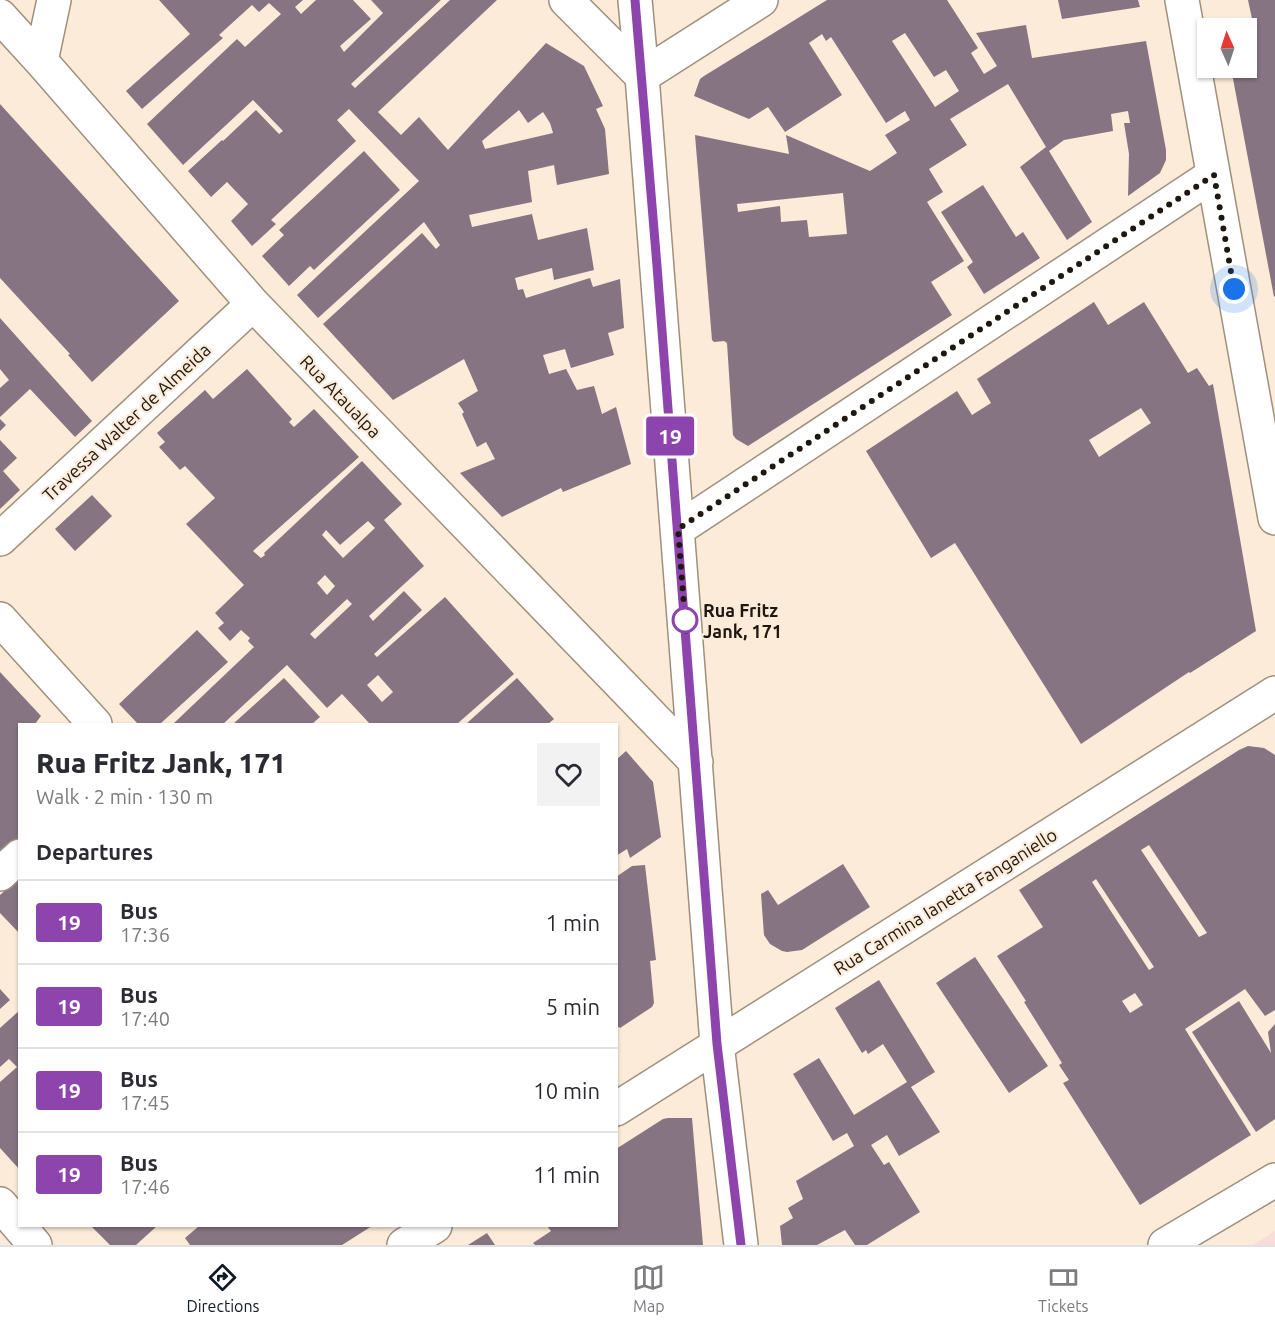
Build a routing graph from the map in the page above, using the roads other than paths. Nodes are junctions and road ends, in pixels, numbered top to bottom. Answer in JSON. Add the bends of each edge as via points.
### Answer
{"nodes":[{"id":1,"x":54,"y":0,"type":"edge"},
{"id":2,"x":566,"y":0,"type":"edge"},
{"id":3,"x":635,"y":0,"type":"edge"},
{"id":4,"x":761,"y":0,"type":"edge"},
{"id":5,"x":1182,"y":0,"type":"edge"},
{"id":6,"x":0,"y":16,"type":"edge"},
{"id":7,"x":41,"y":61,"type":"junction"},
{"id":8,"x":642,"y":76,"type":"junction"},
{"id":9,"x":1214,"y":175,"type":"junction"},
{"id":10,"x":253,"y":304,"type":"junction"},
{"id":11,"x":1275,"y":518,"type":"edge"},
{"id":12,"x":678,"y":529,"type":"junction"},
{"id":13,"x":0,"y":539,"type":"edge"},
{"id":14,"x":0,"y":619,"type":"edge"},
{"id":15,"x":1275,"y":693,"type":"edge"},
{"id":16,"x":94,"y":723,"type":"edge"},
{"id":17,"x":696,"y":762,"type":"junction"},
{"id":18,"x":18,"y":858,"type":"edge"},
{"id":19,"x":0,"y":874,"type":"edge"},
{"id":20,"x":717,"y":1044,"type":"junction"},
{"id":21,"x":618,"y":1108,"type":"edge"},
{"id":22,"x":1275,"y":1180,"type":"edge"},
{"id":23,"x":0,"y":1204,"type":"edge"},
{"id":24,"x":18,"y":1226,"type":"edge"},
{"id":25,"x":19,"y":1227,"type":"edge"},
{"id":26,"x":433,"y":1227,"type":"edge"},
{"id":27,"x":34,"y":1245,"type":"edge"},
{"id":28,"x":404,"y":1245,"type":"edge"},
{"id":29,"x":741,"y":1245,"type":"edge"},
{"id":30,"x":1165,"y":1245,"type":"edge"}],
"edges":[{"from":1,"to":7,"type":"street"},
{"from":2,"to":8,"type":"street"},
{"from":3,"to":8,"type":"street"},
{"from":4,"to":8,"type":"street"},
{"from":5,"to":9,"type":"street"},
{"from":6,"to":7,"type":"street","name":"Rua Ataualpa"},
{"from":7,"to":10,"type":"street","name":"Rua Ataualpa"},
{"from":8,"to":12,"type":"street"},
{"from":9,"to":11,"type":"street"},
{"from":9,"to":12,"type":"street"},
{"from":10,"to":13,"type":"street","name":"Travessa Walter de Almeida"},
{"from":10,"to":17,"type":"street","name":"Rua Ataualpa"},
{"from":12,"to":17,"type":"street"},
{"from":14,"to":16,"type":"street"},
{"from":15,"to":20,"type":"street","name":"Rua Carmina Ianetta Fanganiello"},
{"from":17,"to":20,"type":"street"},
{"from":18,"to":19,"type":"street"},
{"from":20,"to":21,"type":"street","name":"Rua Carmina Ianetta Fanganiello"},
{"from":20,"to":29,"type":"street"},
{"from":22,"to":30,"type":"street"},
{"from":23,"to":24,"type":"street"},
{"from":25,"to":27,"type":"street"},
{"from":26,"to":28,"type":"street"}]}
